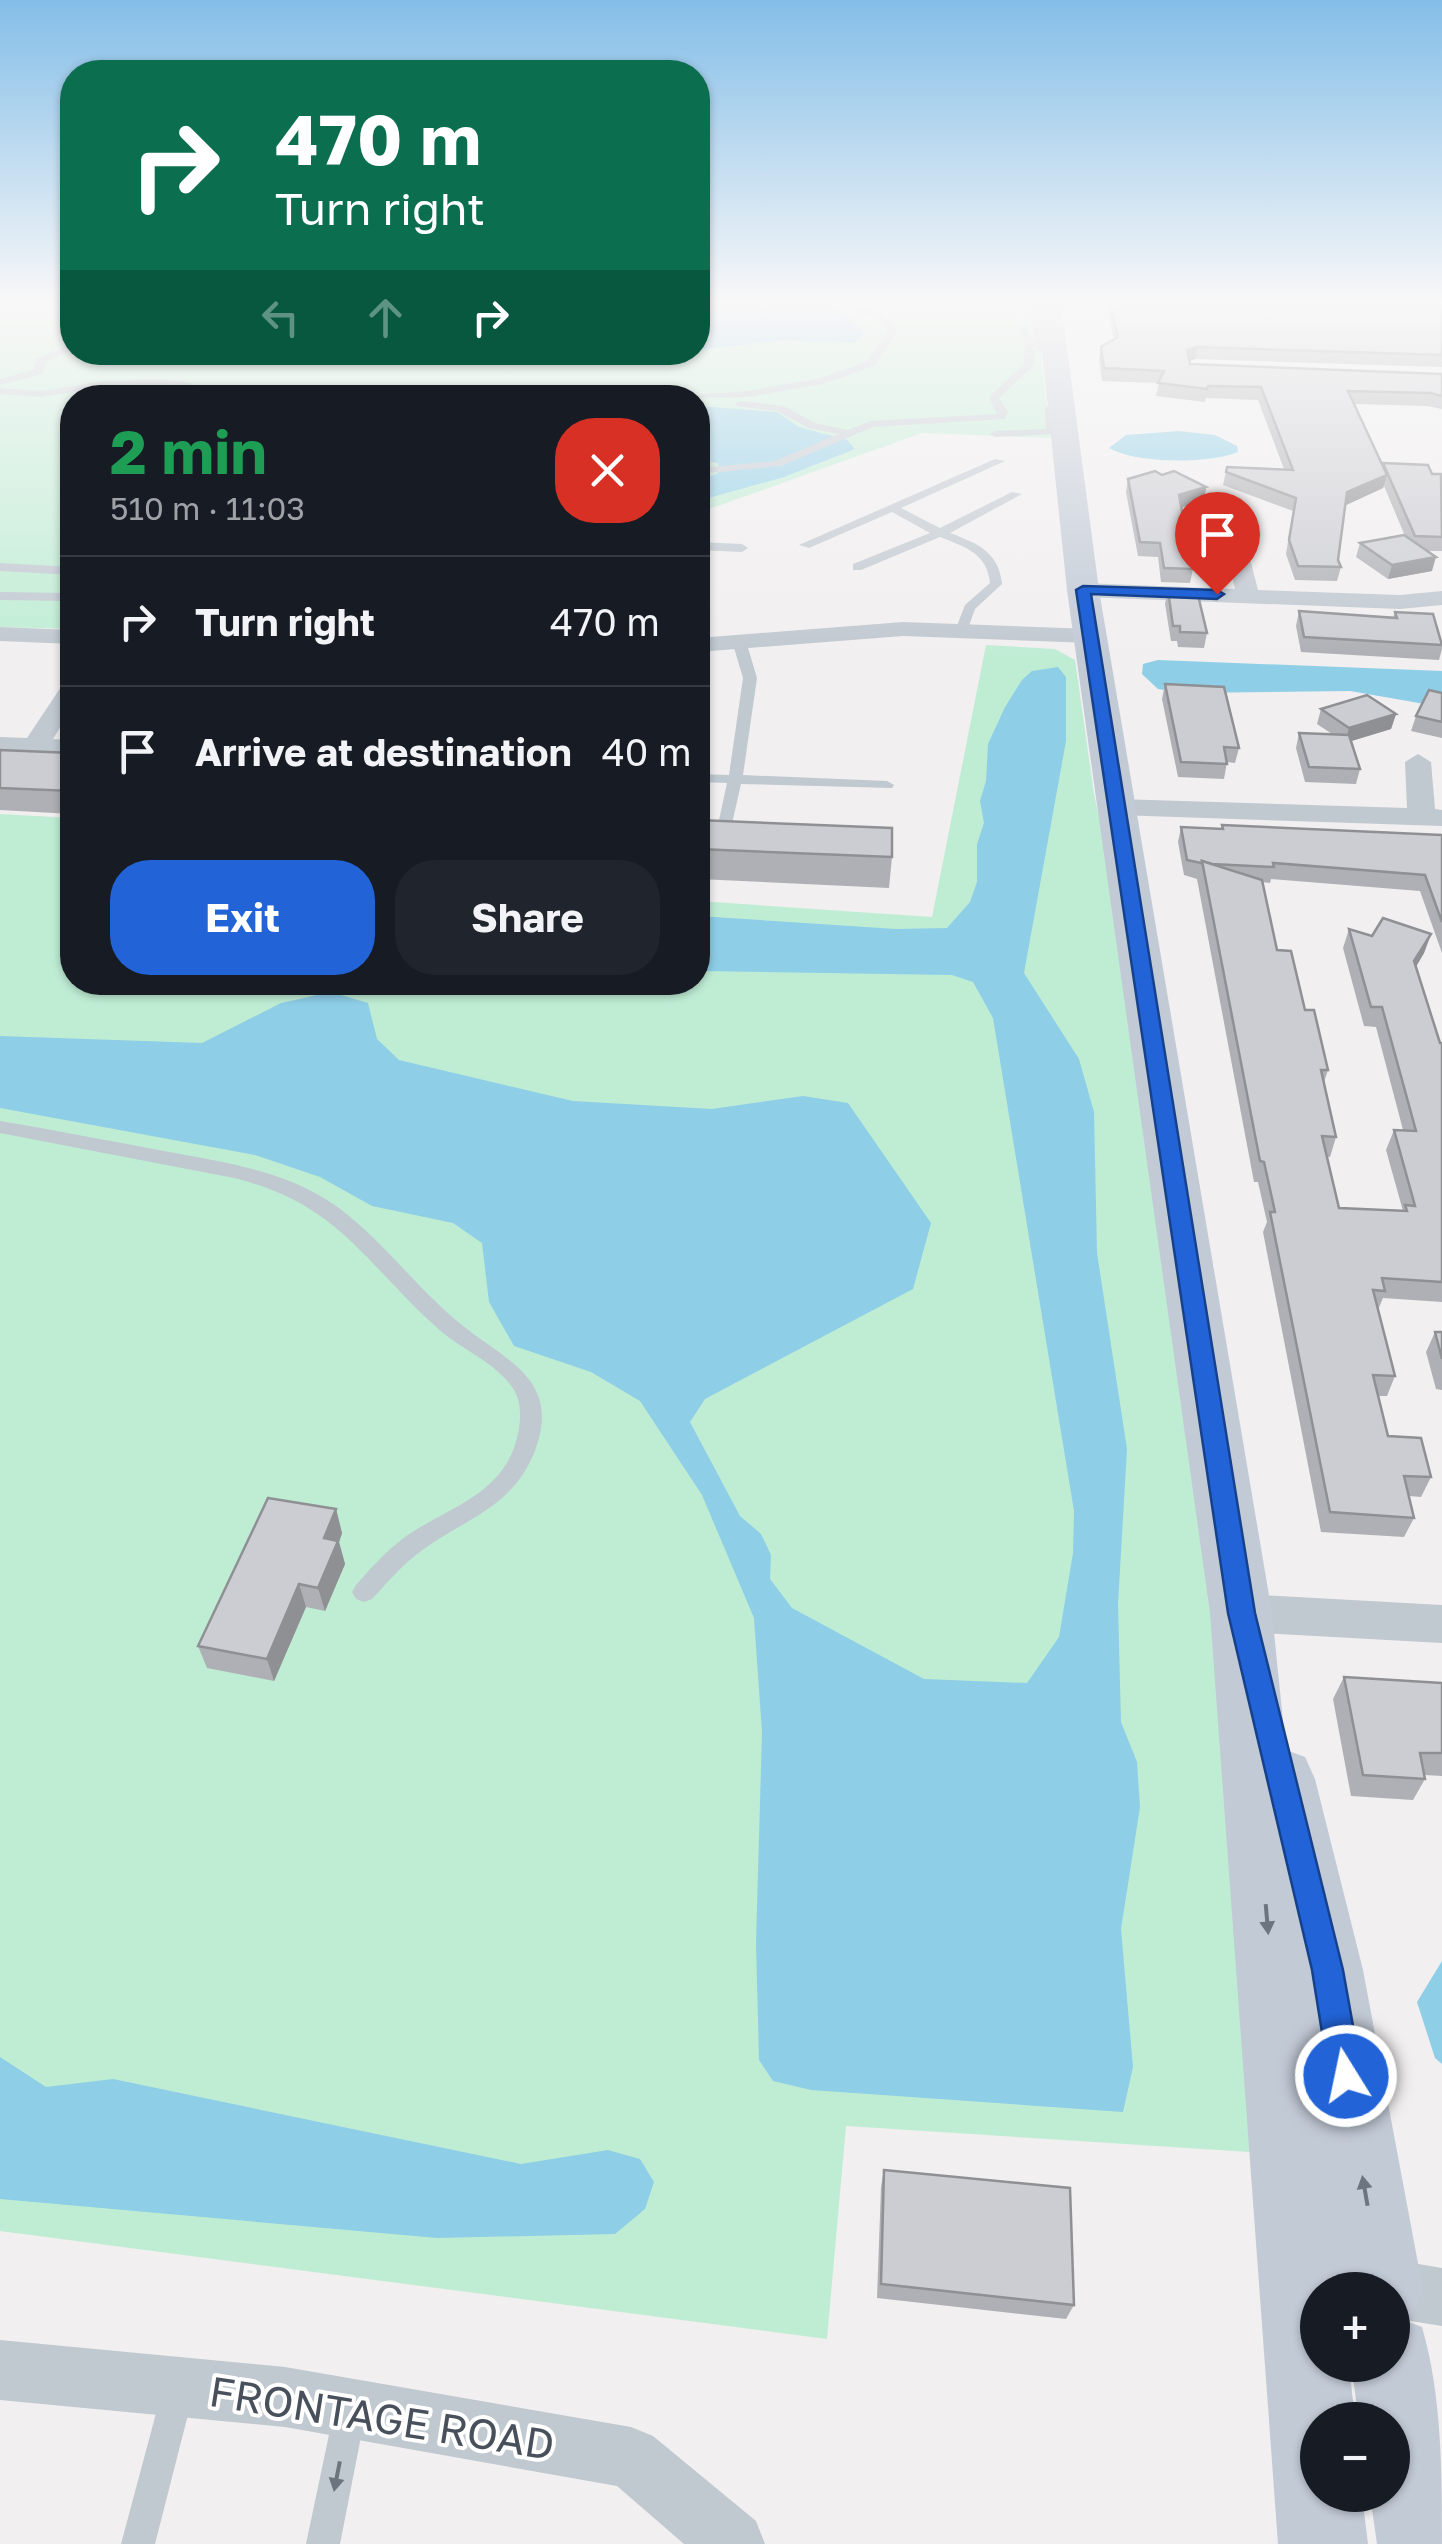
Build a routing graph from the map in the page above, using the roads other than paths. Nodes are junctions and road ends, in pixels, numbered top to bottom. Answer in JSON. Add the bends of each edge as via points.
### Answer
{"nodes":[{"id":1,"x":803,"y":422,"type":"edge"},
{"id":2,"x":913,"y":422,"type":"edge"},
{"id":3,"x":1051,"y":422,"type":"edge"},
{"id":4,"x":1064,"y":422,"type":"edge"},
{"id":5,"x":845,"y":434,"type":"junction"},
{"id":6,"x":995,"y":434,"type":"dead end"},
{"id":7,"x":999,"y":461,"type":"dead end"},
{"id":8,"x":710,"y":470,"type":"edge"},
{"id":9,"x":1016,"y":494,"type":"dead end"},
{"id":10,"x":892,"y":508,"type":"junction"},
{"id":11,"x":1229,"y":520,"type":"dead end"},
{"id":12,"x":940,"y":532,"type":"junction"},
{"id":13,"x":805,"y":544,"type":"dead end"},
{"id":14,"x":710,"y":547,"type":"edge"},
{"id":15,"x":742,"y":548,"type":"dead end"},
{"id":16,"x":0,"y":566,"type":"edge"},
{"id":17,"x":856,"y":568,"type":"dead end"},
{"id":18,"x":60,"y":570,"type":"edge"},
{"id":19,"x":1248,"y":595,"type":"junction"},
{"id":20,"x":0,"y":596,"type":"edge"},
{"id":21,"x":60,"y":597,"type":"edge"},
{"id":22,"x":1442,"y":598,"type":"edge"},
{"id":23,"x":1087,"y":613,"type":"junction"},
{"id":24,"x":961,"y":631,"type":"junction"},
{"id":25,"x":0,"y":634,"type":"edge"},
{"id":26,"x":60,"y":636,"type":"edge"},
{"id":27,"x":740,"y":641,"type":"junction"},
{"id":28,"x":710,"y":643,"type":"edge"},
{"id":29,"x":60,"y":708,"type":"edge"},
{"id":30,"x":0,"y":746,"type":"edge"},
{"id":31,"x":35,"y":747,"type":"junction"},
{"id":32,"x":60,"y":748,"type":"edge"},
{"id":33,"x":1418,"y":762,"type":"dead end"},
{"id":34,"x":710,"y":779,"type":"edge"},
{"id":35,"x":733,"y":780,"type":"junction"},
{"id":36,"x":887,"y":785,"type":"dead end"},
{"id":37,"x":1117,"y":807,"type":"junction"},
{"id":38,"x":1432,"y":818,"type":"edge"},
{"id":39,"x":710,"y":824,"type":"edge"},
{"id":40,"x":726,"y":825,"type":"junction"},
{"id":41,"x":745,"y":826,"type":"edge"},
{"id":42,"x":0,"y":1126,"type":"edge"},
{"id":43,"x":364,"y":1592,"type":"dead end"},
{"id":44,"x":1241,"y":1613,"type":"junction"},
{"id":45,"x":1442,"y":1624,"type":"edge"},
{"id":46,"x":1296,"y":2271,"type":"junction"},
{"id":47,"x":1300,"y":2272,"type":"edge"},
{"id":48,"x":1392,"y":2272,"type":"edge"},
{"id":49,"x":0,"y":2370,"type":"edge"},
{"id":50,"x":1407,"y":2382,"type":"edge"},
{"id":51,"x":179,"y":2387,"type":"junction"},
{"id":52,"x":1309,"y":2402,"type":"edge"},
{"id":53,"x":351,"y":2409,"type":"junction"},
{"id":54,"x":1320,"y":2512,"type":"edge"},
{"id":55,"x":138,"y":2544,"type":"edge"},
{"id":56,"x":323,"y":2544,"type":"edge"},
{"id":57,"x":733,"y":2544,"type":"edge"},
{"id":58,"x":1323,"y":2544,"type":"edge"},
{"id":59,"x":1422,"y":2544,"type":"edge"}],
"edges":[{"from":1,"to":5,"type":"lane"},
{"from":2,"to":5,"type":"lane","via":[[871,424]]},
{"from":3,"to":6,"type":"lane","via":[[1051,432]]},
{"from":4,"to":23,"type":"street"},
{"from":5,"to":8,"type":"lane","via":[[777,464]]},
{"from":7,"to":10,"type":"lane"},
{"from":9,"to":12,"type":"lane"},
{"from":10,"to":12,"type":"lane"},
{"from":10,"to":13,"type":"lane"},
{"from":11,"to":19,"type":"street"},
{"from":12,"to":17,"type":"lane"},
{"from":12,"to":24,"type":"lane","via":[[982,550],[996,568],[996,584],[969,608]]},
{"from":14,"to":15,"type":"lane"},
{"from":16,"to":18,"type":"lane"},
{"from":19,"to":22,"type":"street"},
{"from":19,"to":23,"type":"street"},
{"from":20,"to":21,"type":"lane"},
{"from":23,"to":24,"type":"street"},
{"from":23,"to":37,"type":"street"},
{"from":24,"to":27,"type":"street"},
{"from":25,"to":26,"type":"street"},
{"from":27,"to":28,"type":"street"},
{"from":27,"to":35,"type":"lane","via":[[750,678]]},
{"from":29,"to":31,"type":"street"},
{"from":30,"to":31,"type":"street"},
{"from":31,"to":32,"type":"street"},
{"from":33,"to":38,"type":"street"},
{"from":34,"to":35,"type":"lane"},
{"from":35,"to":36,"type":"lane"},
{"from":35,"to":40,"type":"lane"},
{"from":37,"to":38,"type":"street"},
{"from":37,"to":44,"type":"street"},
{"from":39,"to":40,"type":"lane"},
{"from":40,"to":41,"type":"lane"},
{"from":42,"to":43,"type":"lane","via":[[290,1187],[328,1209],[458,1334],[526,1385],[533,1414],[524,1450],[500,1489],[413,1544]]},
{"from":44,"to":45,"type":"street"},
{"from":44,"to":46,"type":"street","one_way":true},
{"from":48,"to":44,"type":"street","one_way":true},
{"from":46,"to":47,"type":"street"},
{"from":46,"to":52,"type":"street"},
{"from":49,"to":51,"type":"street","name":"FRONTAGE ROAD"},
{"from":50,"to":59,"type":"street"},
{"from":51,"to":53,"type":"street","name":"FRONTAGE ROAD"},
{"from":51,"to":55,"type":"lane"},
{"from":53,"to":56,"type":"lane","one_way":true},
{"from":53,"to":57,"type":"street","name":"FRONTAGE ROAD","via":[[631,2458]]},
{"from":54,"to":58,"type":"street"}]}
